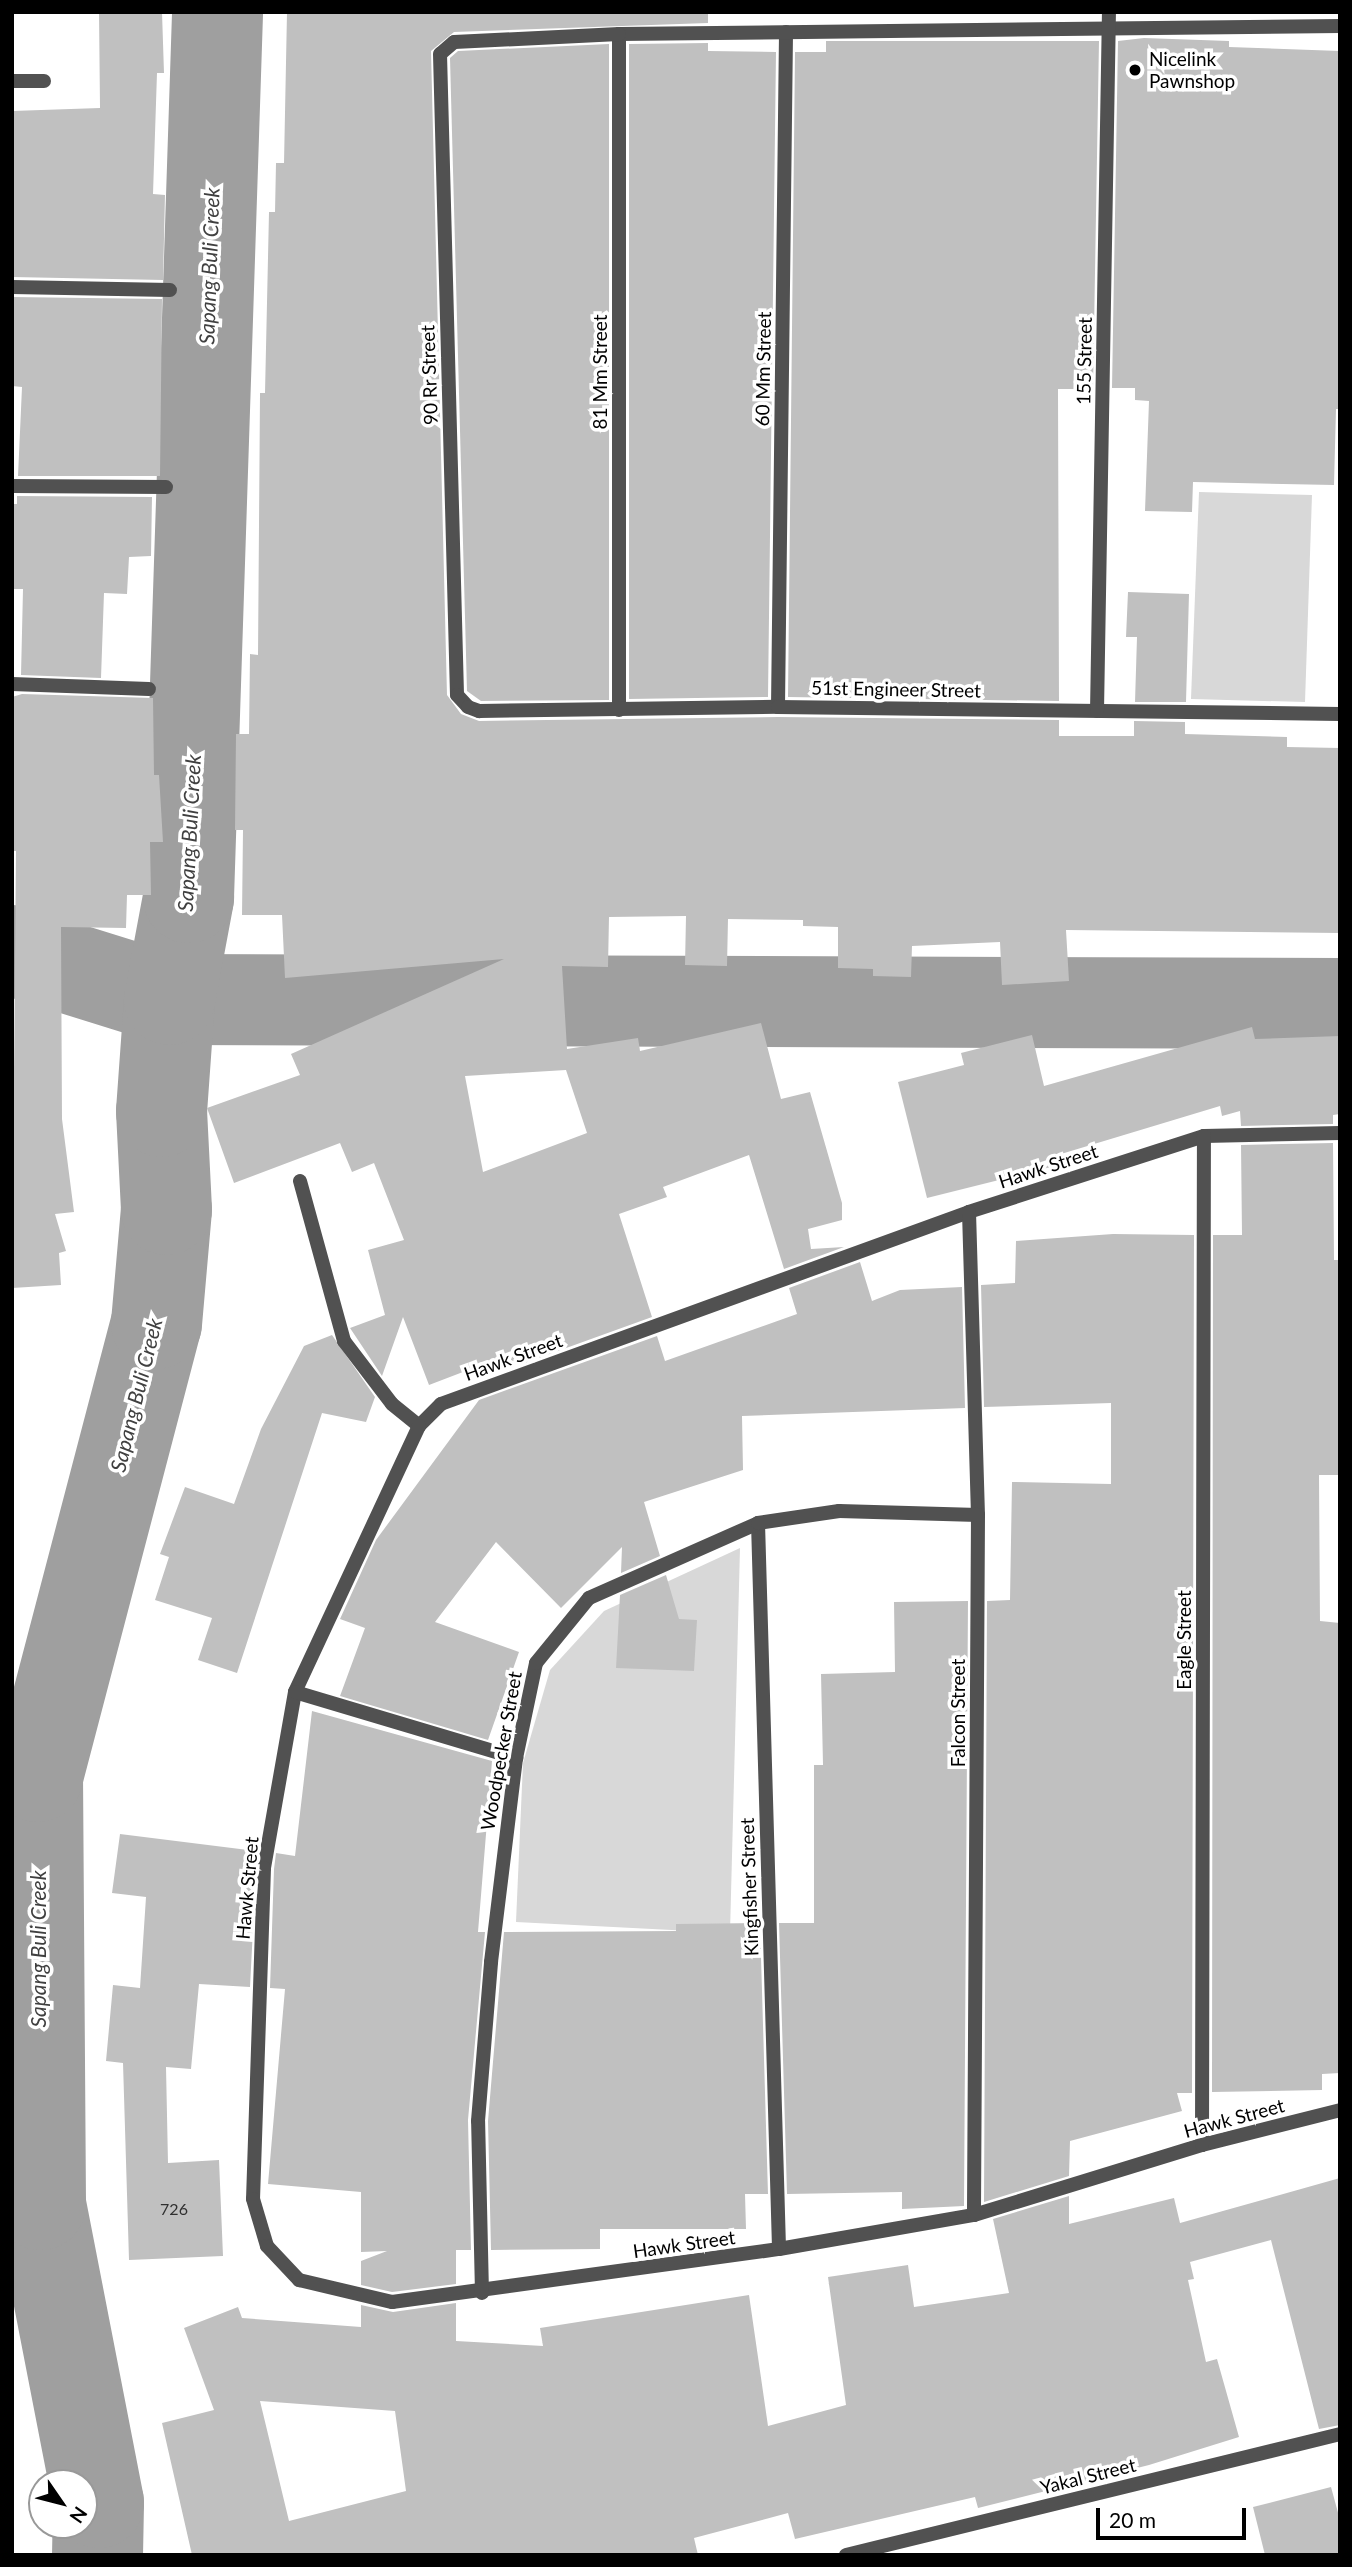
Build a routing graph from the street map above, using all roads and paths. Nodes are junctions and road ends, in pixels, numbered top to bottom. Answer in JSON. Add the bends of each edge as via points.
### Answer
{"nodes":[{"id":1,"x":1109,"y":12,"type":"edge"},
{"id":2,"x":1340,"y":26,"type":"edge"},
{"id":3,"x":1109,"y":28,"type":"junction"},
{"id":4,"x":786,"y":32,"type":"junction"},
{"id":5,"x":620,"y":34,"type":"junction"},
{"id":6,"x":12,"y":80,"type":"edge"},
{"id":7,"x":44,"y":81,"type":"dead end"},
{"id":8,"x":12,"y":288,"type":"edge"},
{"id":9,"x":170,"y":290,"type":"dead end"},
{"id":10,"x":12,"y":486,"type":"edge"},
{"id":11,"x":166,"y":487,"type":"dead end"},
{"id":12,"x":12,"y":684,"type":"edge"},
{"id":13,"x":149,"y":688,"type":"dead end"},
{"id":14,"x":457,"y":695,"type":"joint"},
{"id":15,"x":778,"y":707,"type":"junction"},
{"id":16,"x":619,"y":710,"type":"junction"},
{"id":17,"x":1097,"y":711,"type":"junction"},
{"id":18,"x":1340,"y":714,"type":"edge"},
{"id":19,"x":1340,"y":1133,"type":"edge"},
{"id":20,"x":1204,"y":1136,"type":"junction"},
{"id":21,"x":300,"y":1181,"type":"dead end"},
{"id":22,"x":969,"y":1212,"type":"junction"},
{"id":23,"x":419,"y":1426,"type":"junction"},
{"id":24,"x":978,"y":1515,"type":"junction"},
{"id":25,"x":758,"y":1523,"type":"junction"},
{"id":26,"x":295,"y":1692,"type":"junction"},
{"id":27,"x":516,"y":1758,"type":"junction"},
{"id":28,"x":1340,"y":2110,"type":"edge"},
{"id":29,"x":1202,"y":2145,"type":"junction"},
{"id":30,"x":974,"y":2215,"type":"junction"},
{"id":31,"x":779,"y":2249,"type":"junction"},
{"id":32,"x":482,"y":2293,"type":"junction"},
{"id":33,"x":1340,"y":2434,"type":"edge"},
{"id":34,"x":846,"y":2555,"type":"edge"}],
"edges":[{"from":1,"to":3,"type":"street","name":"155 Street"},
{"from":2,"to":3,"type":"street"},
{"from":3,"to":4,"type":"street"},
{"from":3,"to":17,"type":"street","name":"155 Street"},
{"from":4,"to":5,"type":"street"},
{"from":4,"to":15,"type":"street","name":"60 Mm Street"},
{"from":5,"to":14,"type":"street","name":"90 Rr Street","via":[[454,43],[440,54]]},
{"from":5,"to":16,"type":"street","name":"81 Mm Street"},
{"from":6,"to":7,"type":"street"},
{"from":8,"to":9,"type":"street"},
{"from":10,"to":11,"type":"street"},
{"from":12,"to":13,"type":"street"},
{"from":14,"to":16,"type":"street","name":"51st Engineer Street","via":[[479,711]]},
{"from":15,"to":16,"type":"street","name":"51st Engineer Street"},
{"from":15,"to":17,"type":"street","name":"51st Engineer Street"},
{"from":17,"to":18,"type":"street","name":"51st Engineer Street"},
{"from":19,"to":20,"type":"street","name":"Hawk Street"},
{"from":20,"to":22,"type":"street","name":"Hawk Street"},
{"from":20,"to":29,"type":"street","name":"Eagle Street"},
{"from":21,"to":23,"type":"street","via":[[344,1341],[392,1404]]},
{"from":22,"to":23,"type":"street","name":"Hawk Street","via":[[441,1404]]},
{"from":22,"to":24,"type":"street","name":"Falcon Street"},
{"from":23,"to":26,"type":"street","name":"Hawk Street"},
{"from":24,"to":25,"type":"street","name":"Woodpecker Street","via":[[839,1511]]},
{"from":24,"to":30,"type":"street","name":"Falcon Street"},
{"from":25,"to":27,"type":"street","name":"Woodpecker Street","via":[[589,1598],[536,1663]]},
{"from":25,"to":31,"type":"street","name":"Kingfisher Street"},
{"from":26,"to":27,"type":"street"},
{"from":26,"to":32,"type":"street","name":"Hawk Street","via":[[264,1868],[253,2199],[267,2246],[299,2280],[392,2302]]},
{"from":27,"to":32,"type":"street","name":"Woodpecker Street","via":[[491,1962],[478,2121]]},
{"from":28,"to":29,"type":"street","name":"Hawk Street"},
{"from":29,"to":30,"type":"street","name":"Hawk Street"},
{"from":30,"to":31,"type":"street","name":"Hawk Street"},
{"from":31,"to":32,"type":"street","name":"Hawk Street"},
{"from":33,"to":34,"type":"street","name":"Yakal Street"}]}
